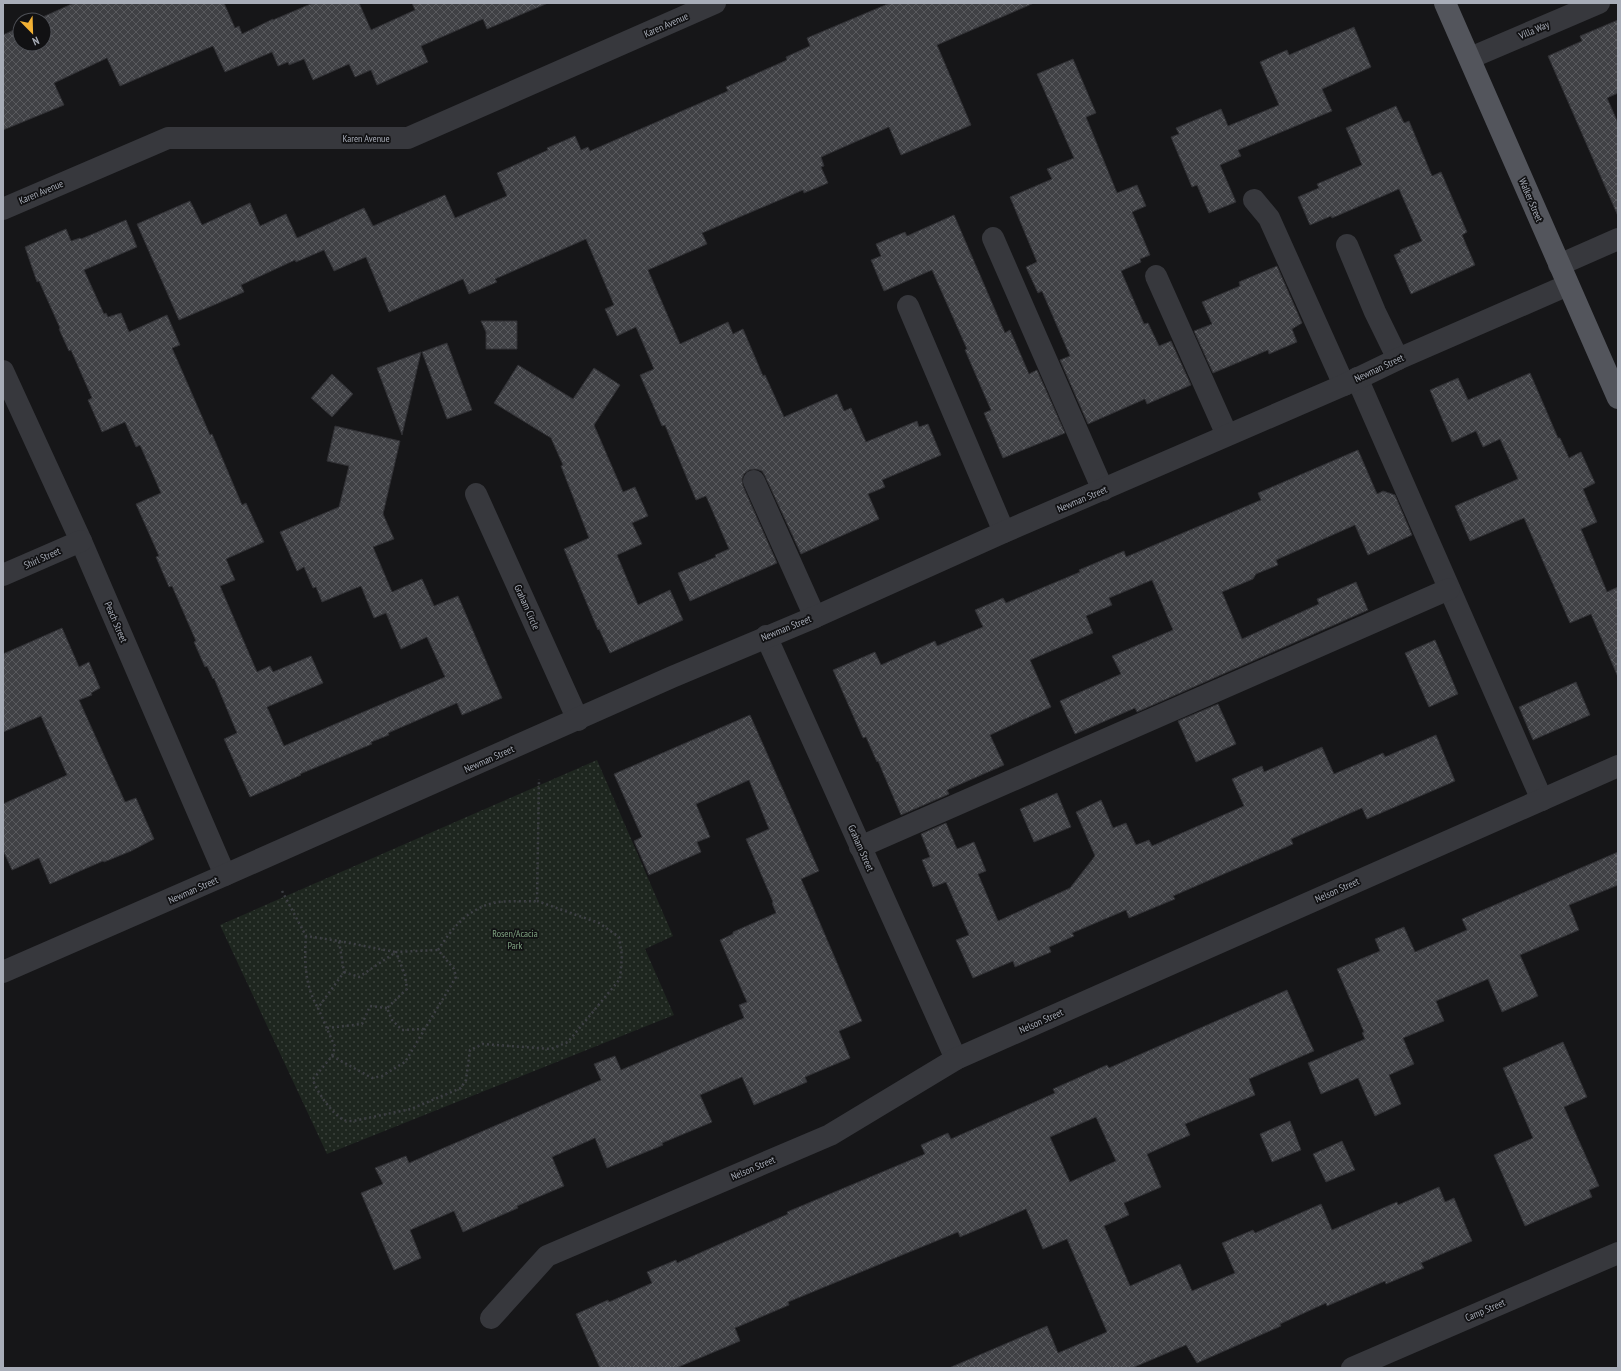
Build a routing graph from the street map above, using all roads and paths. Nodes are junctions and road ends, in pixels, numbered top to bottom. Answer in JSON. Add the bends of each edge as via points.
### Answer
{"nodes":[{"id":1,"x":1445,"y":3,"type":"edge"},
{"id":2,"x":1599,"y":3,"type":"edge"},
{"id":3,"x":708,"y":4,"type":"edge"},
{"id":4,"x":1470,"y":58,"type":"junction"},
{"id":5,"x":1254,"y":200,"type":"dead end"},
{"id":6,"x":3,"y":209,"type":"edge"},
{"id":7,"x":993,"y":238,"type":"dead end"},
{"id":8,"x":1618,"y":239,"type":"edge"},
{"id":9,"x":1347,"y":245,"type":"dead end"},
{"id":10,"x":1559,"y":265,"type":"junction"},
{"id":11,"x":1156,"y":276,"type":"dead end"},
{"id":12,"x":1568,"y":285,"type":"junction"},
{"id":13,"x":908,"y":306,"type":"dead end"},
{"id":14,"x":1398,"y":359,"type":"junction"},
{"id":15,"x":3,"y":371,"type":"edge"},
{"id":16,"x":1350,"y":382,"type":"junction"},
{"id":17,"x":1618,"y":398,"type":"edge"},
{"id":18,"x":1228,"y":435,"type":"junction"},
{"id":19,"x":754,"y":481,"type":"dead end"},
{"id":20,"x":1103,"y":490,"type":"junction"},
{"id":21,"x":476,"y":494,"type":"dead end"},
{"id":22,"x":1004,"y":532,"type":"junction"},
{"id":23,"x":81,"y":541,"type":"junction"},
{"id":24,"x":3,"y":575,"type":"edge"},
{"id":25,"x":1449,"y":589,"type":"junction"},
{"id":26,"x":815,"y":617,"type":"junction"},
{"id":27,"x":766,"y":636,"type":"junction"},
{"id":28,"x":578,"y":720,"type":"junction"},
{"id":29,"x":1618,"y":766,"type":"edge"},
{"id":30,"x":539,"y":779,"type":"dead end"},
{"id":31,"x":1542,"y":800,"type":"junction"},
{"id":32,"x":860,"y":847,"type":"junction"},
{"id":33,"x":225,"y":875,"type":"junction"},
{"id":34,"x":282,"y":891,"type":"dead end"},
{"id":35,"x":536,"y":901,"type":"junction"},
{"id":36,"x":306,"y":936,"type":"junction"},
{"id":37,"x":339,"y":941,"type":"junction"},
{"id":38,"x":438,"y":950,"type":"junction"},
{"id":39,"x":396,"y":952,"type":"junction"},
{"id":40,"x":3,"y":972,"type":"edge"},
{"id":41,"x":344,"y":972,"type":"junction"},
{"id":42,"x":318,"y":1008,"type":"junction"},
{"id":43,"x":387,"y":1008,"type":"junction"},
{"id":44,"x":327,"y":1028,"type":"junction"},
{"id":45,"x":424,"y":1029,"type":"junction"},
{"id":46,"x":332,"y":1056,"type":"junction"},
{"id":47,"x":956,"y":1059,"type":"junction"},
{"id":48,"x":1618,"y":1252,"type":"edge"},
{"id":49,"x":491,"y":1318,"type":"dead end"},
{"id":50,"x":1352,"y":1368,"type":"edge"}],
"edges":[{"from":1,"to":4,"type":"main road","name":"Walker Street"},
{"from":2,"to":4,"type":"street","name":"Villa Way"},
{"from":3,"to":6,"type":"street","name":"Karen Avenue","via":[[408,138],[168,138]]},
{"from":4,"to":10,"type":"main road","name":"Walker Street"},
{"from":5,"to":16,"type":"street","via":[[1269,218]]},
{"from":7,"to":20,"type":"street"},
{"from":8,"to":10,"type":"street"},
{"from":9,"to":14,"type":"street"},
{"from":10,"to":12,"type":"main road","name":"Walker Street"},
{"from":11,"to":18,"type":"street"},
{"from":12,"to":14,"type":"street","name":"Newman Street"},
{"from":12,"to":17,"type":"main road","name":"Walker Street"},
{"from":13,"to":22,"type":"street"},
{"from":14,"to":16,"type":"street","name":"Newman Street"},
{"from":15,"to":23,"type":"street","name":"Peach Street"},
{"from":16,"to":18,"type":"street","name":"Newman Street"},
{"from":16,"to":25,"type":"street"},
{"from":18,"to":20,"type":"street","name":"Newman Street"},
{"from":19,"to":26,"type":"street"},
{"from":20,"to":22,"type":"street","name":"Newman Street"},
{"from":21,"to":28,"type":"street","name":"Graham Circle"},
{"from":22,"to":26,"type":"street","name":"Newman Street"},
{"from":23,"to":24,"type":"street","name":"Shirl Street"},
{"from":23,"to":33,"type":"street","name":"Peach Street"},
{"from":25,"to":31,"type":"street"},
{"from":25,"to":32,"type":"street"},
{"from":26,"to":27,"type":"street","name":"Newman Street"},
{"from":27,"to":28,"type":"street","name":"Newman Street"},
{"from":27,"to":32,"type":"street","name":"Graham Street"},
{"from":28,"to":33,"type":"street","name":"Newman Street"},
{"from":29,"to":31,"type":"street","name":"Nelson Street"},
{"from":30,"to":35,"type":"path"},
{"from":31,"to":47,"type":"street","name":"Nelson Street"},
{"from":32,"to":47,"type":"street","name":"Graham Street"},
{"from":33,"to":40,"type":"street","name":"Newman Street"},
{"from":34,"to":36,"type":"path"},
{"from":35,"to":38,"type":"path","via":[[493,903],[473,912],[452,928]]},
{"from":35,"to":46,"type":"path","via":[[599,923],[618,937],[622,956],[620,980],[568,1042],[551,1049],[483,1044],[470,1050],[466,1080],[461,1088],[411,1109],[353,1121],[344,1120],[334,1112],[314,1086],[314,1079]]},
{"from":36,"to":37,"type":"path"},
{"from":36,"to":42,"type":"path","via":[[304,960],[311,996]]},
{"from":37,"to":39,"type":"path"},
{"from":37,"to":41,"type":"path"},
{"from":38,"to":39,"type":"path"},
{"from":38,"to":45,"type":"path","via":[[454,969],[456,977]]},
{"from":39,"to":41,"type":"path","via":[[359,977]]},
{"from":39,"to":43,"type":"path","via":[[405,975],[407,989]]},
{"from":41,"to":42,"type":"path"},
{"from":42,"to":44,"type":"path"},
{"from":43,"to":44,"type":"path","via":[[370,1006],[362,1024]]},
{"from":43,"to":45,"type":"path","via":[[392,1020],[402,1030]]},
{"from":44,"to":46,"type":"path","via":[[335,1047]]},
{"from":45,"to":46,"type":"path","via":[[405,1062],[382,1076],[372,1078]]},
{"from":47,"to":49,"type":"street","name":"Nelson Street","via":[[830,1135],[547,1256]]},
{"from":48,"to":50,"type":"street","name":"Camp Street"}]}
